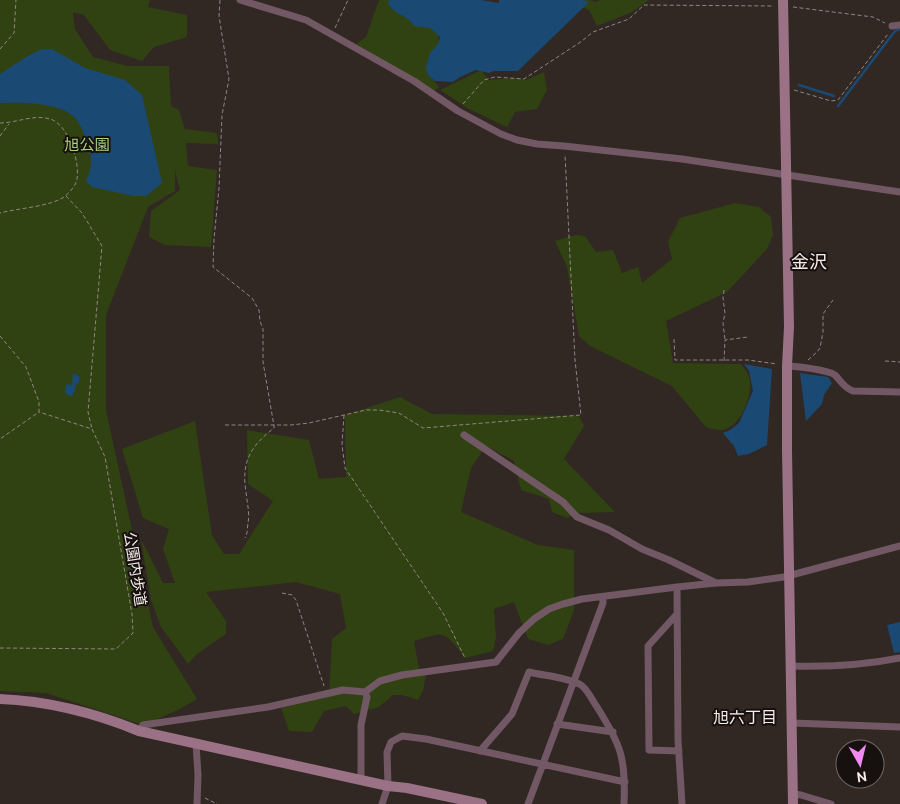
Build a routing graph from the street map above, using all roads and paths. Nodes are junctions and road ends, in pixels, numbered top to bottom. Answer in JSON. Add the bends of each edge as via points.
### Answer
{"nodes":[{"id":1,"x":16,"y":0,"type":"edge"},
{"id":2,"x":220,"y":0,"type":"edge"},
{"id":3,"x":240,"y":0,"type":"edge"},
{"id":4,"x":348,"y":0,"type":"edge"},
{"id":5,"x":783,"y":3,"type":"edge"},
{"id":6,"x":896,"y":26,"type":"edge"},
{"id":7,"x":332,"y":35,"type":"junction"},
{"id":8,"x":0,"y":49,"type":"edge"},
{"id":9,"x":785,"y":88,"type":"junction"},
{"id":10,"x":458,"y":111,"type":"junction"},
{"id":11,"x":0,"y":123,"type":"edge"},
{"id":12,"x":10,"y":123,"type":"junction"},
{"id":13,"x":0,"y":136,"type":"edge"},
{"id":14,"x":564,"y":146,"type":"junction"},
{"id":15,"x":787,"y":175,"type":"junction"},
{"id":16,"x":900,"y":192,"type":"edge"},
{"id":17,"x":66,"y":196,"type":"junction"},
{"id":18,"x":0,"y":213,"type":"edge"},
{"id":19,"x":724,"y":290,"type":"dead end"},
{"id":20,"x":833,"y":300,"type":"dead end"},
{"id":21,"x":0,"y":336,"type":"edge"},
{"id":22,"x":748,"y":337,"type":"dead end"},
{"id":23,"x":674,"y":338,"type":"dead end"},
{"id":24,"x":726,"y":340,"type":"junction"},
{"id":25,"x":724,"y":361,"type":"junction"},
{"id":26,"x":885,"y":361,"type":"dead end"},
{"id":27,"x":900,"y":362,"type":"edge"},
{"id":28,"x":787,"y":367,"type":"junction"},
{"id":29,"x":799,"y":367,"type":"junction"},
{"id":30,"x":900,"y":392,"type":"edge"},
{"id":31,"x":39,"y":412,"type":"junction"},
{"id":32,"x":344,"y":414,"type":"junction"},
{"id":33,"x":225,"y":425,"type":"dead end"},
{"id":34,"x":274,"y":426,"type":"junction"},
{"id":35,"x":92,"y":429,"type":"junction"},
{"id":36,"x":464,"y":435,"type":"dead end"},
{"id":37,"x":0,"y":439,"type":"edge"},
{"id":38,"x":246,"y":538,"type":"dead end"},
{"id":39,"x":900,"y":546,"type":"edge"},
{"id":40,"x":791,"y":575,"type":"junction"},
{"id":41,"x":716,"y":583,"type":"junction"},
{"id":42,"x":677,"y":587,"type":"junction"},
{"id":43,"x":282,"y":593,"type":"dead end"},
{"id":44,"x":603,"y":597,"type":"junction"},
{"id":45,"x":677,"y":614,"type":"junction"},
{"id":46,"x":0,"y":648,"type":"edge"},
{"id":47,"x":900,"y":658,"type":"edge"},
{"id":48,"x":467,"y":666,"type":"junction"},
{"id":49,"x":792,"y":666,"type":"junction"},
{"id":50,"x":574,"y":682,"type":"junction"},
{"id":51,"x":365,"y":692,"type":"junction"},
{"id":52,"x":326,"y":694,"type":"junction"},
{"id":53,"x":0,"y":699,"type":"edge"},
{"id":54,"x":792,"y":723,"type":"junction"},
{"id":55,"x":557,"y":724,"type":"junction"},
{"id":56,"x":900,"y":727,"type":"edge"},
{"id":57,"x":139,"y":732,"type":"junction"},
{"id":58,"x":613,"y":732,"type":"junction"},
{"id":59,"x":196,"y":744,"type":"junction"},
{"id":60,"x":679,"y":750,"type":"junction"},
{"id":61,"x":480,"y":751,"type":"junction"},
{"id":62,"x":542,"y":765,"type":"junction"},
{"id":63,"x":361,"y":780,"type":"junction"},
{"id":64,"x":625,"y":782,"type":"junction"},
{"id":65,"x":388,"y":786,"type":"junction"},
{"id":66,"x":198,"y":795,"type":"junction"},
{"id":67,"x":793,"y":799,"type":"edge"},
{"id":68,"x":197,"y":804,"type":"edge"},
{"id":69,"x":218,"y":804,"type":"edge"},
{"id":70,"x":382,"y":804,"type":"edge"},
{"id":71,"x":482,"y":804,"type":"edge"},
{"id":72,"x":528,"y":804,"type":"edge"},
{"id":73,"x":624,"y":804,"type":"edge"},
{"id":74,"x":682,"y":804,"type":"edge"},
{"id":75,"x":831,"y":804,"type":"edge"}],
"edges":[{"from":1,"to":8,"type":"path","via":[[14,33]]},
{"from":2,"to":34,"type":"path","via":[[219,16],[230,79],[222,115],[213,267],[256,303],[263,328],[263,362]]},
{"from":3,"to":7,"type":"street","via":[[306,20]]},
{"from":4,"to":7,"type":"path"},
{"from":5,"to":6,"type":"path","via":[[873,17]]},
{"from":5,"to":9,"type":"street"},
{"from":5,"to":10,"type":"path","via":[[644,5],[629,19],[593,32],[524,79],[495,77],[484,80]]},
{"from":6,"to":9,"type":"path","via":[[838,100],[831,101]]},
{"from":7,"to":10,"type":"street"},
{"from":9,"to":15,"type":"street"},
{"from":10,"to":14,"type":"street","via":[[517,140]]},
{"from":11,"to":12,"type":"path"},
{"from":12,"to":13,"type":"path"},
{"from":12,"to":17,"type":"path","via":[[42,118],[61,125],[72,144],[76,168],[75,184]]},
{"from":14,"to":15,"type":"street"},
{"from":14,"to":32,"type":"path","via":[[575,360],[581,415],[423,428],[399,414],[379,410]]},
{"from":15,"to":16,"type":"street"},
{"from":15,"to":28,"type":"street"},
{"from":17,"to":18,"type":"path"},
{"from":17,"to":35,"type":"path","via":[[82,213],[102,246],[88,412]]},
{"from":19,"to":24,"type":"path"},
{"from":20,"to":29,"type":"path","via":[[822,314],[820,348]]},
{"from":21,"to":31,"type":"path","via":[[26,367],[39,402]]},
{"from":22,"to":24,"type":"path"},
{"from":23,"to":25,"type":"path","via":[[675,360]]},
{"from":24,"to":25,"type":"path"},
{"from":25,"to":28,"type":"path","via":[[748,360]]},
{"from":26,"to":27,"type":"path"},
{"from":28,"to":29,"type":"street"},
{"from":28,"to":40,"type":"street"},
{"from":29,"to":30,"type":"street","via":[[828,371],[846,389],[853,391]]},
{"from":31,"to":35,"type":"path"},
{"from":31,"to":37,"type":"path"},
{"from":32,"to":34,"type":"path","via":[[309,423]]},
{"from":32,"to":48,"type":"path","via":[[342,446],[345,468],[443,613]]},
{"from":33,"to":34,"type":"path"},
{"from":34,"to":38,"type":"path","via":[[253,448],[247,465],[245,488],[250,518]]},
{"from":35,"to":46,"type":"path","name":"公園内歩道","via":[[107,466],[133,633],[116,649]]},
{"from":36,"to":41,"type":"street","via":[[563,502],[578,517]]},
{"from":39,"to":40,"type":"street"},
{"from":40,"to":41,"type":"street"},
{"from":40,"to":49,"type":"street"},
{"from":41,"to":42,"type":"street"},
{"from":42,"to":44,"type":"street"},
{"from":42,"to":45,"type":"street"},
{"from":43,"to":52,"type":"path","via":[[292,595],[299,606]]},
{"from":44,"to":48,"type":"street","via":[[582,599],[549,609],[520,633],[496,662]]},
{"from":44,"to":50,"type":"street","via":[[604,602]]},
{"from":45,"to":60,"type":"street"},
{"from":45,"to":60,"type":"street","via":[[648,646],[649,750]]},
{"from":47,"to":49,"type":"street","via":[[883,662]]},
{"from":48,"to":51,"type":"street","via":[[402,675],[380,681]]},
{"from":49,"to":54,"type":"street"},
{"from":50,"to":55,"type":"street"},
{"from":50,"to":58,"type":"street","via":[[584,687]]},
{"from":50,"to":61,"type":"street","via":[[529,672],[512,714]]},
{"from":51,"to":52,"type":"street","via":[[343,690]]},
{"from":51,"to":63,"type":"street","via":[[368,697],[361,725]]},
{"from":52,"to":57,"type":"street","via":[[268,707],[151,723],[143,725]]},
{"from":53,"to":57,"type":"street","via":[[52,704],[120,723]]},
{"from":54,"to":56,"type":"street"},
{"from":54,"to":67,"type":"street"},
{"from":55,"to":58,"type":"street"},
{"from":55,"to":62,"type":"street"},
{"from":57,"to":59,"type":"street"},
{"from":58,"to":64,"type":"street","via":[[623,756]]},
{"from":59,"to":63,"type":"street"},
{"from":59,"to":66,"type":"street"},
{"from":60,"to":74,"type":"street"},
{"from":61,"to":62,"type":"street"},
{"from":61,"to":65,"type":"street","via":[[402,736],[391,742],[387,752]]},
{"from":62,"to":64,"type":"street"},
{"from":62,"to":72,"type":"street"},
{"from":63,"to":65,"type":"street"},
{"from":64,"to":73,"type":"street"},
{"from":65,"to":70,"type":"street"},
{"from":65,"to":71,"type":"street"},
{"from":66,"to":68,"type":"street"},
{"from":66,"to":69,"type":"path"},
{"from":67,"to":75,"type":"street","via":[[801,795]]}]}
